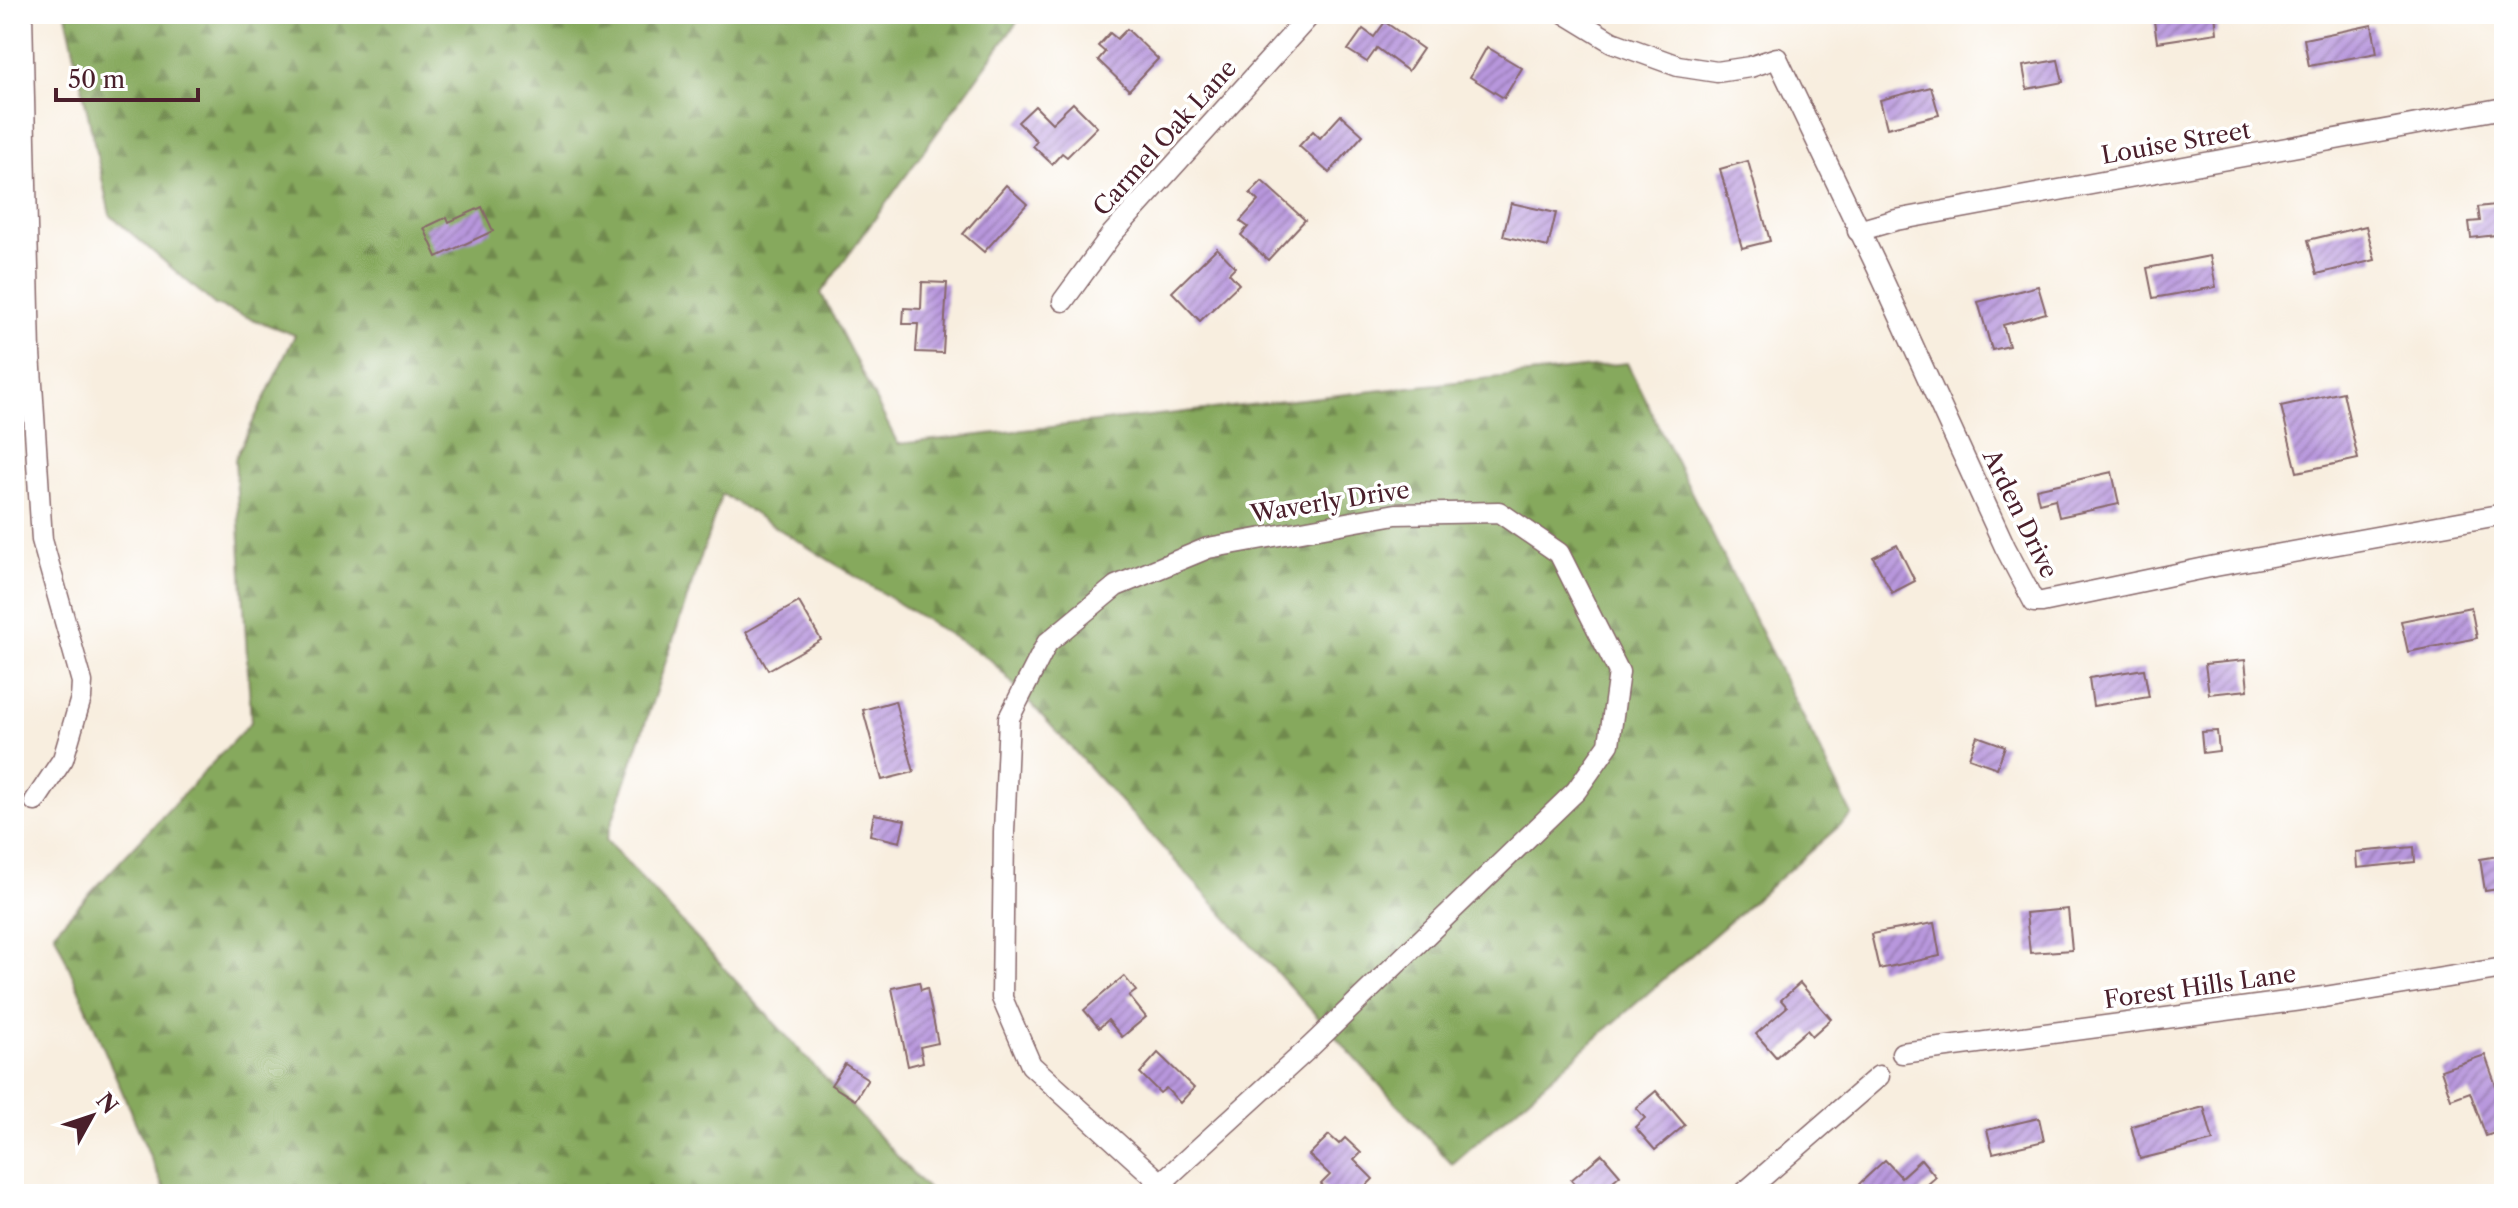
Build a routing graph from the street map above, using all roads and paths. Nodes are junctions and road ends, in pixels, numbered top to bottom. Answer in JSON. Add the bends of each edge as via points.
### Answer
{"nodes":[{"id":1,"x":22,"y":14,"type":"edge"},
{"id":2,"x":1311,"y":14,"type":"edge"},
{"id":3,"x":1566,"y":14,"type":"edge"},
{"id":4,"x":2504,"y":108,"type":"edge"},
{"id":5,"x":1858,"y":231,"type":"junction"},
{"id":6,"x":1063,"y":301,"type":"dead end"},
{"id":7,"x":2504,"y":514,"type":"edge"},
{"id":8,"x":35,"y":801,"type":"dead end"},
{"id":9,"x":2504,"y":968,"type":"edge"},
{"id":10,"x":1902,"y":1053,"type":"dead end"},
{"id":11,"x":1879,"y":1076,"type":"dead end"},
{"id":12,"x":1167,"y":1188,"type":"edge"},
{"id":13,"x":1743,"y":1194,"type":"edge"}],
"edges":[{"from":1,"to":8,"type":"street","via":[[30,353],[42,540],[82,682],[63,759]]},
{"from":2,"to":6,"type":"street","name":"Carmel Oak Lane","via":[[1112,234]]},
{"from":3,"to":5,"type":"street","name":"Arden Drive","via":[[1612,42],[1678,66],[1717,72],[1777,58]]},
{"from":4,"to":5,"type":"street","name":"Louise Street"},
{"from":5,"to":7,"type":"street","name":"Arden Drive","via":[[2034,602]]},
{"from":9,"to":10,"type":"street","name":"Forest Hills Lane"},
{"from":11,"to":13,"type":"street"},
{"from":12,"to":12,"type":"street","name":"Waverly Drive","via":[[1031,1065],[1002,998],[1009,718],[1047,643],[1116,586],[1208,548],[1396,514],[1499,512],[1559,553],[1619,672],[1609,744],[1576,791]]}]}
